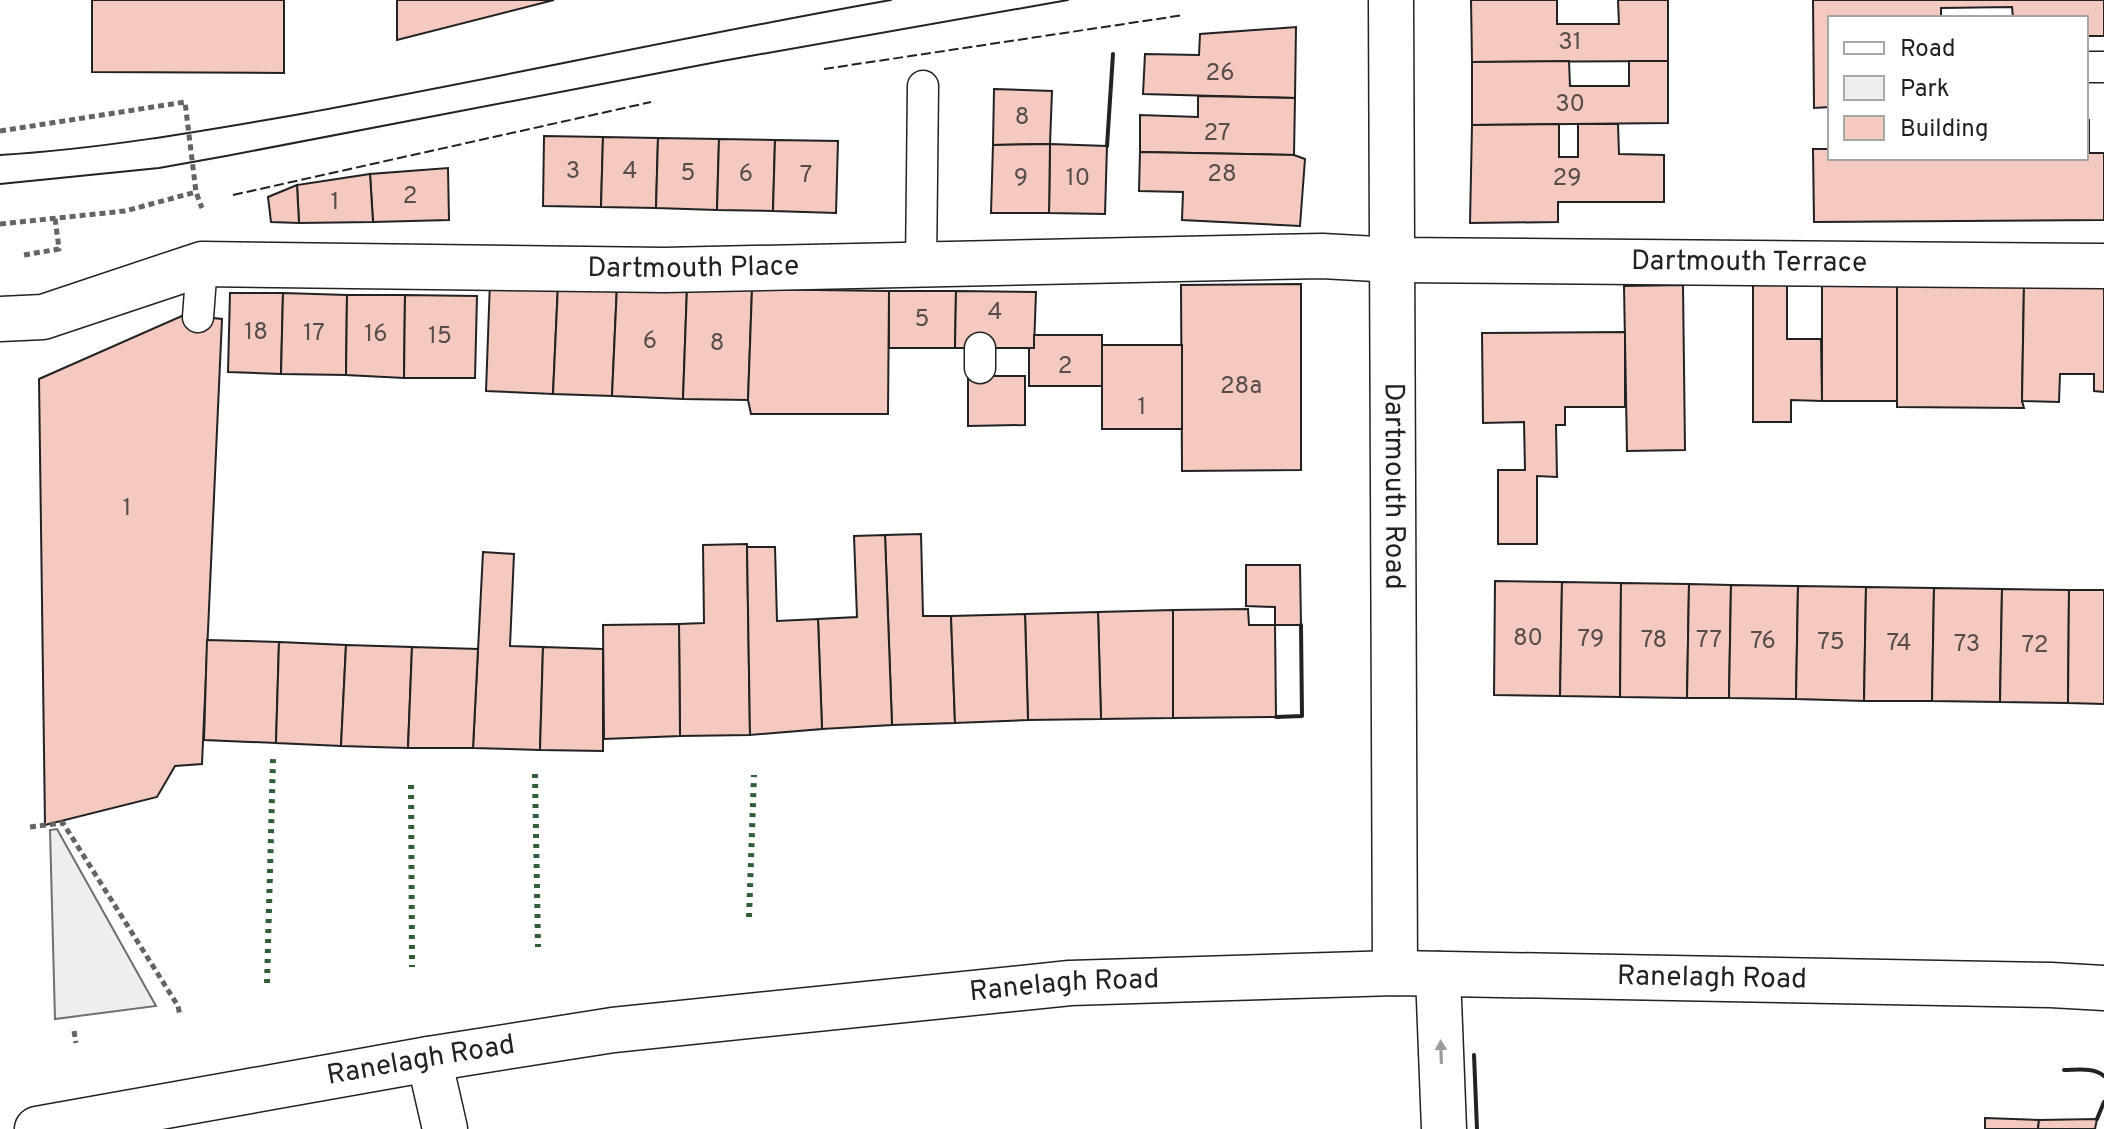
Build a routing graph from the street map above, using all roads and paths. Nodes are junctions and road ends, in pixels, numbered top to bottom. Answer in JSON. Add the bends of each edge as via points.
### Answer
{"nodes":[{"id":1,"x":1391,"y":0,"type":"edge"},
{"id":2,"x":923,"y":86,"type":"dead end"},
{"id":3,"x":0,"y":131,"type":"edge"},
{"id":4,"x":55,"y":218,"type":"junction"},
{"id":5,"x":0,"y":224,"type":"edge"},
{"id":6,"x":24,"y":255,"type":"dead end"},
{"id":7,"x":1394,"y":260,"type":"junction"},
{"id":8,"x":202,"y":264,"type":"junction"},
{"id":9,"x":921,"y":266,"type":"junction"},
{"id":10,"x":2104,"y":266,"type":"edge"},
{"id":11,"x":198,"y":317,"type":"dead end"},
{"id":12,"x":0,"y":319,"type":"edge"},
{"id":13,"x":30,"y":827,"type":"dead end"},
{"id":14,"x":1395,"y":973,"type":"junction"},
{"id":15,"x":1438,"y":974,"type":"junction"},
{"id":16,"x":2104,"y":988,"type":"edge"},
{"id":17,"x":180,"y":1016,"type":"dead end"},
{"id":18,"x":74,"y":1031,"type":"dead end"},
{"id":19,"x":76,"y":1043,"type":"dead end"},
{"id":20,"x":429,"y":1059,"type":"junction"},
{"id":21,"x":37,"y":1129,"type":"edge"},
{"id":22,"x":445,"y":1129,"type":"edge"},
{"id":23,"x":1444,"y":1129,"type":"edge"}],
"edges":[{"from":1,"to":7,"type":"street","name":"Dartmouth Road"},
{"from":2,"to":9,"type":"lane"},
{"from":3,"to":4,"type":"path","via":[[185,102],[196,192],[125,211]]},
{"from":4,"to":5,"type":"path"},
{"from":4,"to":6,"type":"path","via":[[59,249]]},
{"from":7,"to":9,"type":"street","name":"Dartmouth Place","via":[[1322,256],[982,278]]},
{"from":7,"to":10,"type":"street","name":"Dartmouth Terrace"},
{"from":7,"to":14,"type":"street","name":"Dartmouth Road"},
{"from":8,"to":9,"type":"street","name":"Dartmouth Place","via":[[664,270]]},
{"from":8,"to":11,"type":"lane"},
{"from":8,"to":12,"type":"street","name":"Dartmouth Place","via":[[43,317]]},
{"from":13,"to":17,"type":"path","via":[[63,823]]},
{"from":14,"to":15,"type":"street","name":"Ranelagh Road"},
{"from":14,"to":20,"type":"street","name":"Ranelagh Road","via":[[1070,983],[613,1030]]},
{"from":15,"to":16,"type":"street","name":"Ranelagh Road"},
{"from":23,"to":15,"type":"street","one_way":true},
{"from":18,"to":19,"type":"path"},
{"from":20,"to":21,"type":"street","name":"Ranelagh Road"},
{"from":20,"to":22,"type":"street"}]}
